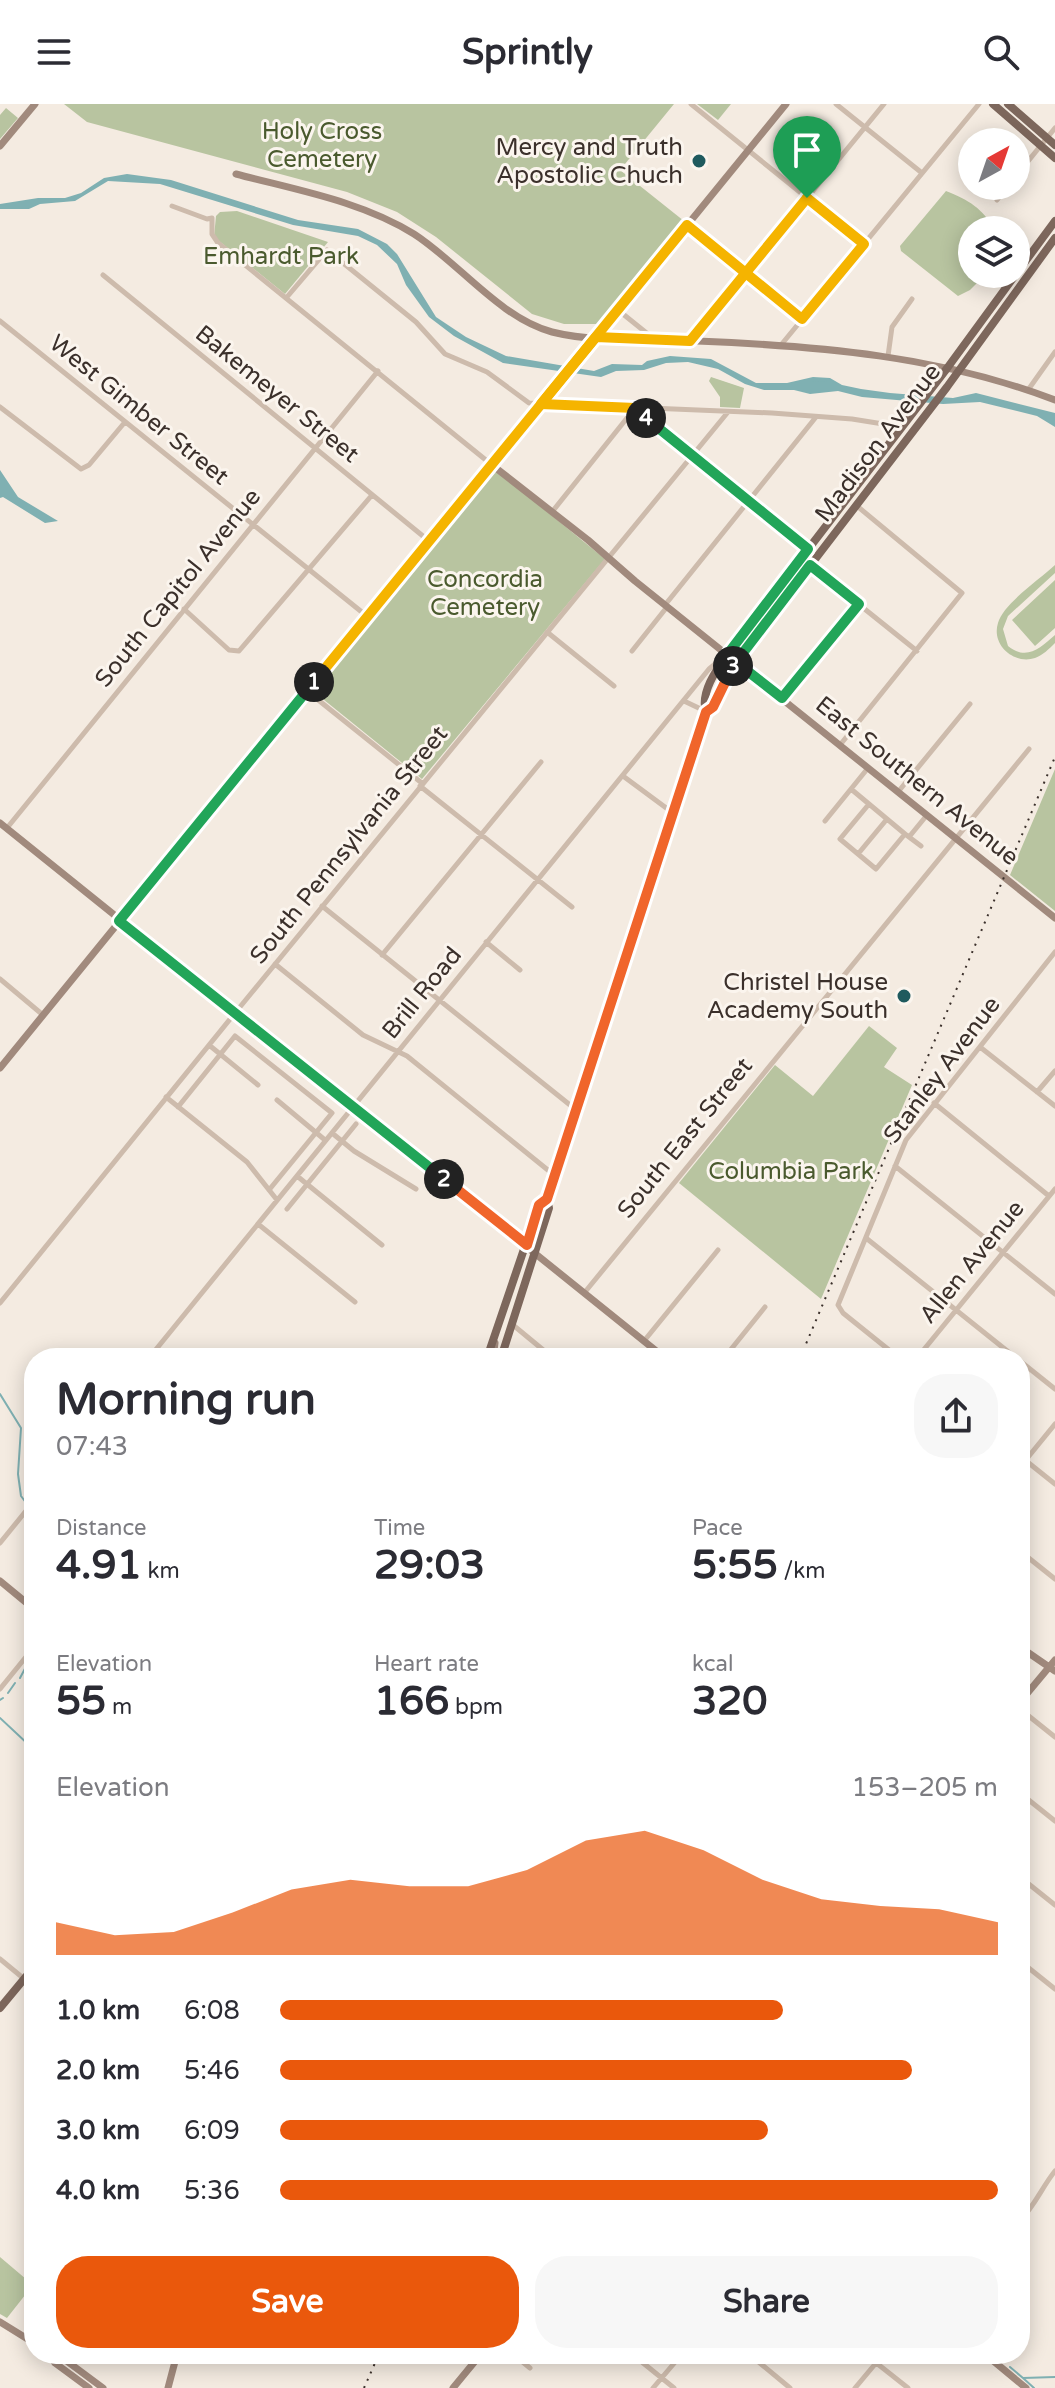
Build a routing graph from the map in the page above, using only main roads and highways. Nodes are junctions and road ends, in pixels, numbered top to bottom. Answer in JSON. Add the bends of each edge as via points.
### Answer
{"nodes":[{"id":1,"x":35,"y":104,"type":"edge"},
{"id":2,"x":786,"y":104,"type":"edge"},
{"id":3,"x":993,"y":104,"type":"edge"},
{"id":4,"x":1008,"y":104,"type":"edge"},
{"id":5,"x":1044,"y":142,"type":"junction"},
{"id":6,"x":1055,"y":145,"type":"edge"},
{"id":7,"x":0,"y":146,"type":"edge"},
{"id":8,"x":1055,"y":158,"type":"edge"},
{"id":9,"x":236,"y":174,"type":"dead end"},
{"id":10,"x":1055,"y":221,"type":"edge"},
{"id":11,"x":1055,"y":238,"type":"edge"},
{"id":12,"x":1030,"y":255,"type":"edge"},
{"id":13,"x":1006,"y":288,"type":"edge"},
{"id":14,"x":596,"y":337,"type":"junction"},
{"id":15,"x":948,"y":367,"type":"junction"},
{"id":16,"x":958,"y":369,"type":"junction"},
{"id":17,"x":1055,"y":400,"type":"edge"},
{"id":18,"x":492,"y":465,"type":"junction"},
{"id":19,"x":727,"y":655,"type":"junction"},
{"id":20,"x":736,"y":662,"type":"junction"},
{"id":21,"x":706,"y":712,"type":"junction"},
{"id":22,"x":3,"y":825,"type":"edge"},
{"id":23,"x":1055,"y":918,"type":"edge"},
{"id":24,"x":119,"y":921,"type":"junction"},
{"id":25,"x":0,"y":1068,"type":"edge"},
{"id":26,"x":547,"y":1199,"type":"junction"},
{"id":27,"x":527,"y":1245,"type":"junction"},
{"id":28,"x":536,"y":1252,"type":"junction"},
{"id":29,"x":492,"y":1348,"type":"edge"},
{"id":30,"x":504,"y":1348,"type":"edge"},
{"id":31,"x":653,"y":1348,"type":"edge"},
{"id":32,"x":0,"y":1581,"type":"edge"},
{"id":33,"x":24,"y":1601,"type":"edge"},
{"id":34,"x":1030,"y":1654,"type":"edge"},
{"id":35,"x":1055,"y":1660,"type":"edge"},
{"id":36,"x":1052,"y":1669,"type":"edge"},
{"id":37,"x":1030,"y":1692,"type":"edge"},
{"id":38,"x":24,"y":1979,"type":"edge"},
{"id":39,"x":0,"y":2008,"type":"edge"},
{"id":40,"x":0,"y":2322,"type":"edge"},
{"id":41,"x":24,"y":2337,"type":"edge"},
{"id":42,"x":56,"y":2364,"type":"edge"},
{"id":43,"x":71,"y":2364,"type":"edge"},
{"id":44,"x":174,"y":2364,"type":"edge"},
{"id":45,"x":471,"y":2364,"type":"edge"},
{"id":46,"x":997,"y":2364,"type":"edge"},
{"id":47,"x":89,"y":2388,"type":"edge"},
{"id":48,"x":103,"y":2388,"type":"edge"},
{"id":49,"x":168,"y":2388,"type":"edge"},
{"id":50,"x":453,"y":2388,"type":"edge"},
{"id":51,"x":1026,"y":2388,"type":"edge"}],
"edges":[{"from":1,"to":7,"type":"main road"},
{"from":2,"to":14,"type":"main road"},
{"from":3,"to":5,"type":"main road"},
{"from":4,"to":5,"type":"main road"},
{"from":5,"to":6,"type":"main road"},
{"from":5,"to":8,"type":"main road"},
{"from":9,"to":14,"type":"main road","via":[[387,219],[525,321],[552,332]]},
{"from":10,"to":12,"type":"main road","name":"Madison Avenue"},
{"from":11,"to":16,"type":"main road","name":"Madison Avenue"},
{"from":13,"to":15,"type":"main road","name":"Madison Avenue"},
{"from":14,"to":15,"type":"main road","via":[[781,345]]},
{"from":14,"to":18,"type":"main road"},
{"from":15,"to":16,"type":"main road"},
{"from":15,"to":19,"type":"main road","name":"Madison Avenue"},
{"from":16,"to":17,"type":"main road"},
{"from":16,"to":20,"type":"main road","name":"Madison Avenue"},
{"from":18,"to":19,"type":"main road","name":"East Southern Avenue"},
{"from":18,"to":24,"type":"main road"},
{"from":19,"to":20,"type":"main road","name":"East Southern Avenue"},
{"from":19,"to":21,"type":"main road","name":"Madison Avenue","via":[[708,688]]},
{"from":20,"to":21,"type":"main road","name":"Madison Avenue"},
{"from":20,"to":23,"type":"main road","name":"East Southern Avenue"},
{"from":21,"to":26,"type":"main road","name":"Madison Avenue"},
{"from":22,"to":24,"type":"main road"},
{"from":24,"to":25,"type":"main road"},
{"from":24,"to":27,"type":"main road"},
{"from":26,"to":27,"type":"main road","name":"Madison Avenue","via":[[539,1205]]},
{"from":26,"to":28,"type":"main road","name":"Madison Avenue"},
{"from":27,"to":28,"type":"main road"},
{"from":27,"to":29,"type":"main road","name":"Madison Avenue"},
{"from":28,"to":30,"type":"main road","name":"Madison Avenue"},
{"from":28,"to":31,"type":"main road"},
{"from":32,"to":33,"type":"main road"},
{"from":34,"to":36,"type":"main road"},
{"from":35,"to":36,"type":"main road"},
{"from":36,"to":37,"type":"main road"},
{"from":38,"to":39,"type":"main road"},
{"from":40,"to":41,"type":"main road"},
{"from":42,"to":47,"type":"main road"},
{"from":43,"to":48,"type":"main road"},
{"from":44,"to":49,"type":"main road"},
{"from":45,"to":50,"type":"main road"},
{"from":46,"to":51,"type":"main road"}]}
